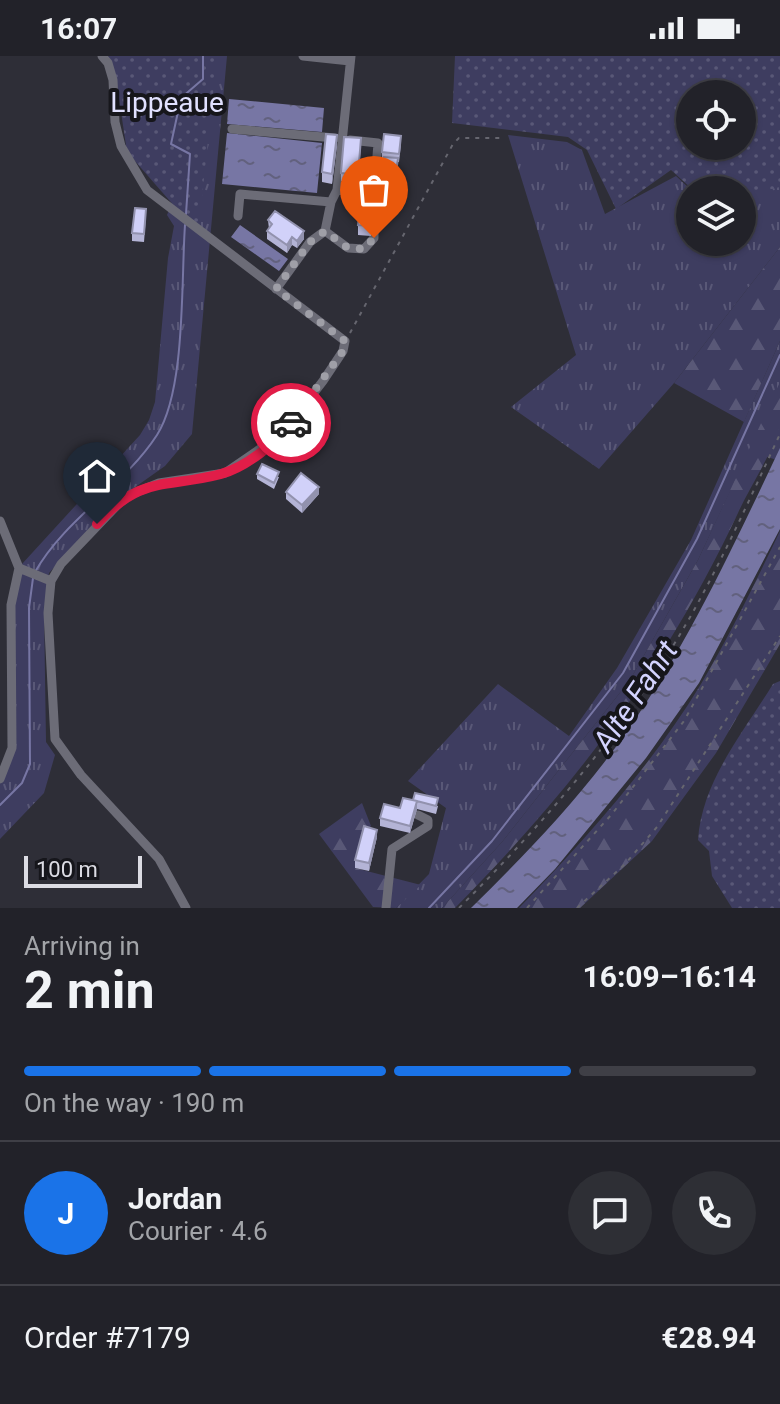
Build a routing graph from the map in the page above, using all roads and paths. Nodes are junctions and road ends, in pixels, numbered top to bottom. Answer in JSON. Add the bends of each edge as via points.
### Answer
{"nodes":[{"id":1,"x":102,"y":56,"type":"edge"},
{"id":2,"x":303,"y":56,"type":"edge"},
{"id":3,"x":351,"y":58,"type":"edge"},
{"id":4,"x":232,"y":129,"type":"dead end"},
{"id":5,"x":504,"y":138,"type":"dead end"},
{"id":6,"x":342,"y":139,"type":"junction"},
{"id":7,"x":337,"y":190,"type":"junction"},
{"id":8,"x":374,"y":194,"type":"junction"},
{"id":9,"x":331,"y":202,"type":"junction"},
{"id":10,"x":238,"y":216,"type":"dead end"},
{"id":11,"x":325,"y":231,"type":"junction"},
{"id":12,"x":276,"y":289,"type":"junction"},
{"id":13,"x":345,"y":341,"type":"junction"},
{"id":14,"x":780,"y":434,"type":"edge"},
{"id":15,"x":0,"y":521,"type":"edge"},
{"id":16,"x":780,"y":547,"type":"edge"},
{"id":17,"x":19,"y":568,"type":"junction"},
{"id":18,"x":51,"y":581,"type":"junction"},
{"id":19,"x":780,"y":636,"type":"edge"},
{"id":20,"x":0,"y":779,"type":"edge"},
{"id":21,"x":418,"y":815,"type":"edge"},
{"id":22,"x":186,"y":908,"type":"edge"},
{"id":23,"x":386,"y":908,"type":"edge"},
{"id":24,"x":459,"y":908,"type":"edge"},
{"id":25,"x":527,"y":908,"type":"edge"},
{"id":26,"x":577,"y":908,"type":"edge"}],
"edges":[{"from":1,"to":12,"type":"street","via":[[113,80],[115,122],[127,160],[147,190]]},
{"from":2,"to":3,"type":"street"},
{"from":3,"to":6,"type":"street"},
{"from":4,"to":6,"type":"street"},
{"from":5,"to":13,"type":"path","via":[[459,138],[453,144]]},
{"from":6,"to":7,"type":"street"},
{"from":6,"to":8,"type":"street","via":[[378,143]]},
{"from":7,"to":8,"type":"street"},
{"from":7,"to":9,"type":"street"},
{"from":8,"to":11,"type":"street","via":[[374,238],[364,249],[348,248]]},
{"from":9,"to":10,"type":"street","via":[[240,194]]},
{"from":9,"to":11,"type":"street"},
{"from":11,"to":12,"type":"street","via":[[310,242]]},
{"from":12,"to":13,"type":"street"},
{"from":13,"to":18,"type":"street","via":[[337,361],[283,433],[225,473],[159,483],[125,497]]},
{"from":14,"to":24,"type":"path","via":[[696,605],[624,722],[559,804]]},
{"from":15,"to":17,"type":"street"},
{"from":16,"to":25,"type":"path","via":[[684,721],[612,814]]},
{"from":17,"to":18,"type":"street"},
{"from":17,"to":20,"type":"street","via":[[11,605],[12,748]]},
{"from":18,"to":22,"type":"street","via":[[55,739],[159,859]]},
{"from":19,"to":26,"type":"path","via":[[657,827]]},
{"from":21,"to":23,"type":"street","via":[[428,820],[428,826],[392,849]]}]}
